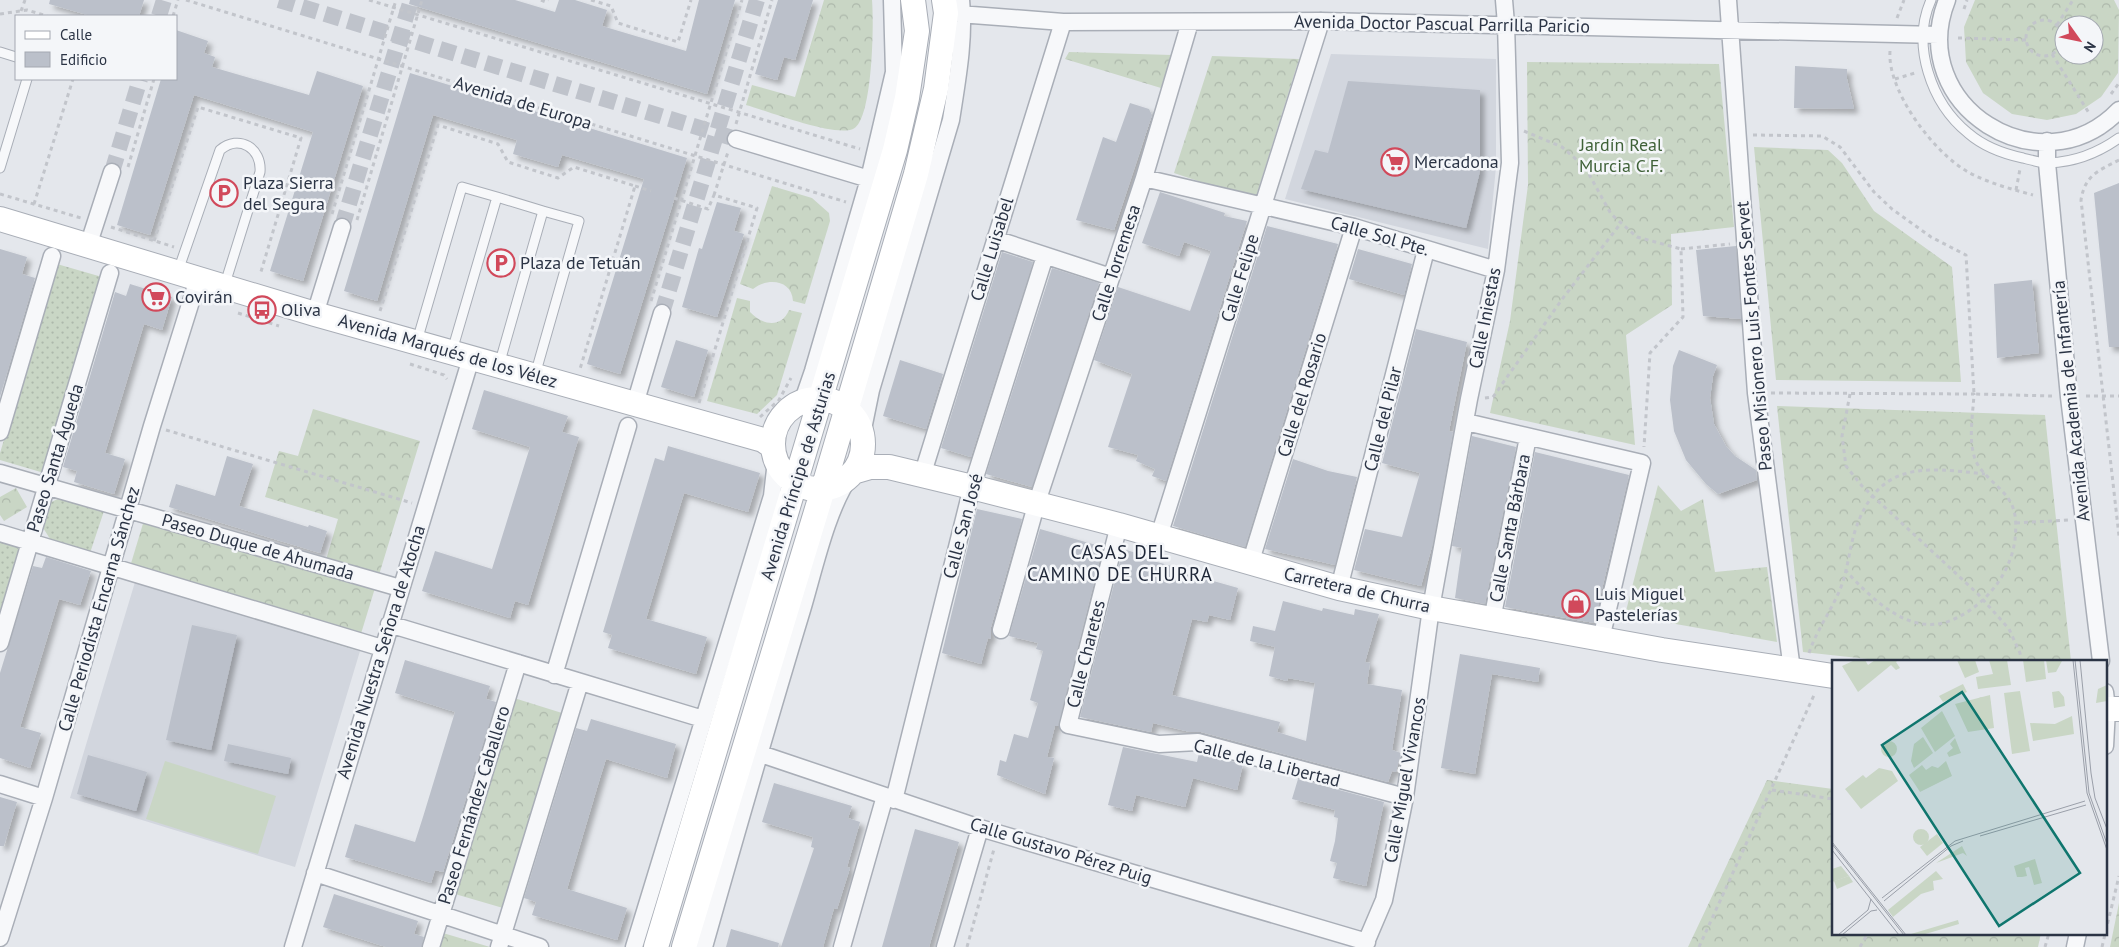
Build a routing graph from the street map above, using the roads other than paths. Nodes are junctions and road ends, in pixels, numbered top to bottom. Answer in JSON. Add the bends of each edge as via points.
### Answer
{"nodes":[{"id":1,"x":892,"y":0,"type":"edge"},
{"id":2,"x":913,"y":0,"type":"edge"},
{"id":3,"x":1504,"y":0,"type":"edge"},
{"id":4,"x":1728,"y":0,"type":"edge"},
{"id":5,"x":1931,"y":0,"type":"edge"},
{"id":6,"x":1947,"y":0,"type":"edge"},
{"id":7,"x":953,"y":7,"type":"edge"},
{"id":8,"x":1321,"y":21,"type":"junction"},
{"id":9,"x":1062,"y":22,"type":"junction"},
{"id":10,"x":1190,"y":22,"type":"junction"},
{"id":11,"x":1506,"y":24,"type":"junction"},
{"id":12,"x":1730,"y":31,"type":"junction"},
{"id":13,"x":1923,"y":34,"type":"junction"},
{"id":14,"x":1939,"y":35,"type":"junction"},
{"id":15,"x":0,"y":52,"type":"edge"},
{"id":16,"x":15,"y":57,"type":"edge"},
{"id":17,"x":27,"y":80,"type":"edge"},
{"id":18,"x":2119,"y":110,"type":"edge"},
{"id":19,"x":2119,"y":138,"type":"edge"},
{"id":20,"x":733,"y":139,"type":"tunnel mouth"},
{"id":21,"x":2047,"y":141,"type":"junction"},
{"id":22,"x":2047,"y":163,"type":"junction"},
{"id":23,"x":0,"y":168,"type":"edge"},
{"id":24,"x":112,"y":172,"type":"tunnel mouth"},
{"id":25,"x":1144,"y":178,"type":"junction"},
{"id":26,"x":869,"y":179,"type":"junction"},
{"id":27,"x":497,"y":197,"type":"junction"},
{"id":28,"x":1263,"y":206,"type":"junction"},
{"id":29,"x":544,"y":211,"type":"junction"},
{"id":30,"x":0,"y":220,"type":"edge"},
{"id":31,"x":342,"y":227,"type":"tunnel mouth"},
{"id":32,"x":1354,"y":227,"type":"junction"},
{"id":33,"x":995,"y":239,"type":"junction"},
{"id":34,"x":88,"y":246,"type":"junction"},
{"id":35,"x":1426,"y":250,"type":"junction"},
{"id":36,"x":52,"y":256,"type":"dead end"},
{"id":37,"x":1045,"y":256,"type":"junction"},
{"id":38,"x":1496,"y":270,"type":"junction"},
{"id":39,"x":110,"y":273,"type":"dead end"},
{"id":40,"x":188,"y":276,"type":"junction"},
{"id":41,"x":1111,"y":277,"type":"junction"},
{"id":42,"x":224,"y":287,"type":"junction"},
{"id":43,"x":655,"y":311,"type":"tunnel mouth"},
{"id":44,"x":314,"y":314,"type":"junction"},
{"id":45,"x":416,"y":343,"type":"junction"},
{"id":46,"x":461,"y":355,"type":"junction"},
{"id":47,"x":499,"y":366,"type":"junction"},
{"id":48,"x":534,"y":376,"type":"junction"},
{"id":49,"x":811,"y":401,"type":"junction"},
{"id":50,"x":846,"y":409,"type":"junction"},
{"id":51,"x":632,"y":415,"type":"junction"},
{"id":52,"x":1466,"y":422,"type":"junction"},
{"id":53,"x":0,"y":432,"type":"edge"},
{"id":54,"x":1528,"y":437,"type":"junction"},
{"id":55,"x":767,"y":438,"type":"junction"},
{"id":56,"x":862,"y":440,"type":"junction"},
{"id":57,"x":889,"y":467,"type":"junction"},
{"id":58,"x":0,"y":473,"type":"edge"},
{"id":59,"x":852,"y":474,"type":"junction"},
{"id":60,"x":922,"y":476,"type":"junction"},
{"id":61,"x":795,"y":483,"type":"junction"},
{"id":62,"x":47,"y":487,"type":"junction"},
{"id":63,"x":972,"y":487,"type":"junction"},
{"id":64,"x":823,"y":489,"type":"junction"},
{"id":65,"x":1037,"y":502,"type":"junction"},
{"id":66,"x":128,"y":511,"type":"junction"},
{"id":67,"x":1119,"y":525,"type":"junction"},
{"id":68,"x":0,"y":533,"type":"edge"},
{"id":69,"x":1159,"y":536,"type":"junction"},
{"id":70,"x":30,"y":542,"type":"junction"},
{"id":71,"x":1250,"y":564,"type":"junction"},
{"id":72,"x":112,"y":566,"type":"junction"},
{"id":73,"x":400,"y":588,"type":"junction"},
{"id":74,"x":1339,"y":588,"type":"junction"},
{"id":75,"x":1432,"y":608,"type":"junction"},
{"id":76,"x":1492,"y":620,"type":"junction"},
{"id":77,"x":389,"y":624,"type":"junction"},
{"id":78,"x":1001,"y":630,"type":"dead end"},
{"id":79,"x":1601,"y":640,"type":"junction"},
{"id":80,"x":0,"y":643,"type":"edge"},
{"id":81,"x":382,"y":648,"type":"junction"},
{"id":82,"x":2101,"y":660,"type":"edge"},
{"id":83,"x":518,"y":664,"type":"junction"},
{"id":84,"x":1813,"y":673,"type":"edge"},
{"id":85,"x":554,"y":674,"type":"junction"},
{"id":86,"x":580,"y":682,"type":"junction"},
{"id":87,"x":2109,"y":705,"type":"edge"},
{"id":88,"x":703,"y":719,"type":"junction"},
{"id":89,"x":1068,"y":725,"type":"joint"},
{"id":90,"x":2106,"y":736,"type":"edge"},
{"id":91,"x":758,"y":753,"type":"junction"},
{"id":92,"x":0,"y":784,"type":"edge"},
{"id":93,"x":1405,"y":797,"type":"junction"},
{"id":94,"x":44,"y":798,"type":"junction"},
{"id":95,"x":889,"y":798,"type":"junction"},
{"id":96,"x":980,"y":828,"type":"junction"},
{"id":97,"x":315,"y":873,"type":"junction"},
{"id":98,"x":441,"y":914,"type":"junction"},
{"id":99,"x":2078,"y":934,"type":"edge"},
{"id":100,"x":0,"y":938,"type":"edge"},
{"id":101,"x":501,"y":941,"type":"edge"},
{"id":102,"x":1365,"y":944,"type":"edge"},
{"id":103,"x":293,"y":947,"type":"edge"},
{"id":104,"x":431,"y":947,"type":"edge"},
{"id":105,"x":540,"y":947,"type":"edge"},
{"id":106,"x":634,"y":947,"type":"edge"},
{"id":107,"x":656,"y":947,"type":"edge"},
{"id":108,"x":684,"y":947,"type":"edge"},
{"id":109,"x":704,"y":947,"type":"edge"},
{"id":110,"x":842,"y":947,"type":"edge"},
{"id":111,"x":945,"y":947,"type":"edge"},
{"id":112,"x":2075,"y":947,"type":"edge"}],
"edges":[{"from":1,"to":26,"type":"street","via":[[894,72]]},
{"from":2,"to":49,"type":"main road","name":"Avenida Príncipe de Asturias","via":[[917,31],[895,150]]},
{"from":3,"to":11,"type":"street","name":"Calle Iniestas"},
{"from":4,"to":12,"type":"street","name":"Paseo Misionero Luis Fontes Servet"},
{"from":5,"to":13,"type":"lane"},
{"from":6,"to":14,"type":"street"},
{"from":7,"to":9,"type":"street","name":"Avenida Doctor Pascual Parrilla Paricio"},
{"from":7,"to":50,"type":"main road","name":"Avenida Príncipe de Asturias","via":[[918,164]]},
{"from":7,"to":56,"type":"street","via":[[958,75],[951,120],[872,390]]},
{"from":8,"to":10,"type":"street","name":"Avenida Doctor Pascual Parrilla Paricio"},
{"from":8,"to":11,"type":"street","name":"Avenida Doctor Pascual Parrilla Paricio"},
{"from":8,"to":28,"type":"street","name":"Calle Felipe"},
{"from":9,"to":10,"type":"street","name":"Avenida Doctor Pascual Parrilla Paricio"},
{"from":9,"to":33,"type":"street","name":"Calle Luisabel"},
{"from":10,"to":25,"type":"street","name":"Calle Torremesa"},
{"from":11,"to":12,"type":"street","name":"Avenida Doctor Pascual Parrilla Paricio"},
{"from":11,"to":38,"type":"street","name":"Calle Iniestas","via":[[1510,163]]},
{"from":12,"to":13,"type":"street","name":"Avenida Doctor Pascual Parrilla Paricio"},
{"from":12,"to":84,"type":"street","name":"Paseo Misionero Luis Fontes Servet","via":[[1756,393]]},
{"from":13,"to":14,"type":"street","name":"Avenida Doctor Pascual Parrilla Paricio"},
{"from":13,"to":22,"type":"lane","via":[[1927,70],[1936,94],[1952,119],[1969,135],[1994,149]]},
{"from":14,"to":21,"type":"street","via":[[1944,70],[1956,96],[1976,118],[2000,133],[2028,142]]},
{"from":15,"to":16,"type":"lane"},
{"from":17,"to":23,"type":"lane"},
{"from":18,"to":21,"type":"street","via":[[2107,122],[2078,138]]},
{"from":19,"to":22,"type":"lane","via":[[2081,159]]},
{"from":20,"to":26,"type":"street"},
{"from":21,"to":22,"type":"street","name":"Avenida Academia de Infantería"},
{"from":22,"to":82,"type":"street","name":"Avenida Academia de Infantería","via":[[2069,397]]},
{"from":24,"to":34,"type":"street"},
{"from":25,"to":28,"type":"street","name":"Calle Sol Pte."},
{"from":25,"to":41,"type":"street","name":"Calle Torremesa"},
{"from":26,"to":49,"type":"street","via":[[813,371]]},
{"from":27,"to":29,"type":"lane"},
{"from":27,"to":45,"type":"lane","via":[[462,187]]},
{"from":27,"to":46,"type":"lane"},
{"from":28,"to":32,"type":"street","name":"Calle Sol Pte."},
{"from":28,"to":69,"type":"street","name":"Calle Felipe"},
{"from":29,"to":47,"type":"lane"},
{"from":29,"to":48,"type":"lane","via":[[579,221]]},
{"from":30,"to":34,"type":"main road","name":"Avenida Marqués de los Vélez"},
{"from":31,"to":44,"type":"street"},
{"from":32,"to":35,"type":"street","name":"Calle Sol Pte."},
{"from":32,"to":71,"type":"street","name":"Calle del Rosario"},
{"from":33,"to":37,"type":"street"},
{"from":33,"to":60,"type":"street","name":"Calle Luisabel"},
{"from":34,"to":40,"type":"main road","name":"Avenida Marqués de los Vélez"},
{"from":35,"to":38,"type":"street","name":"Calle Sol Pte."},
{"from":35,"to":74,"type":"street","name":"Calle del Pilar"},
{"from":36,"to":53,"type":"street"},
{"from":37,"to":41,"type":"street"},
{"from":37,"to":63,"type":"street","name":"Calle San José"},
{"from":38,"to":52,"type":"street","name":"Calle Iniestas"},
{"from":39,"to":62,"type":"street","name":"Paseo Santa Águeda"},
{"from":40,"to":42,"type":"main road","name":"Avenida Marqués de los Vélez"},
{"from":40,"to":42,"type":"lane","via":[[220,150],[235,143],[245,145],[258,156],[260,172]]},
{"from":40,"to":66,"type":"street","name":"Calle Periodista Encarna Sánchez"},
{"from":41,"to":65,"type":"street","name":"Calle Torremesa"},
{"from":42,"to":44,"type":"main road","name":"Avenida Marqués de los Vélez"},
{"from":43,"to":51,"type":"street"},
{"from":44,"to":45,"type":"main road","name":"Avenida Marqués de los Vélez"},
{"from":45,"to":46,"type":"main road","name":"Avenida Marqués de los Vélez"},
{"from":46,"to":47,"type":"main road","name":"Avenida Marqués de los Vélez"},
{"from":46,"to":73,"type":"street","name":"Avenida Nuestra Señora de Atocha","via":[[424,507]]},
{"from":47,"to":48,"type":"main road","name":"Avenida Marqués de los Vélez"},
{"from":48,"to":51,"type":"main road","name":"Avenida Marqués de los Vélez"},
{"from":49,"to":50,"type":"main road","via":[[834,402]]},
{"from":49,"to":55,"type":"main road","via":[[789,410]]},
{"from":49,"to":61,"type":"main road","name":"Avenida Príncipe de Asturias"},
{"from":50,"to":56,"type":"main road","name":"Carretera de Churra","via":[[856,420]]},
{"from":50,"to":64,"type":"main road","name":"Avenida Príncipe de Asturias"},
{"from":51,"to":55,"type":"main road","name":"Avenida Marqués de los Vélez"},
{"from":51,"to":85,"type":"street"},
{"from":52,"to":54,"type":"street"},
{"from":52,"to":75,"type":"street","name":"Calle Iniestas"},
{"from":54,"to":76,"type":"street","name":"Calle Santa Bárbara"},
{"from":54,"to":79,"type":"street","via":[[1642,463]]},
{"from":55,"to":61,"type":"main road","via":[[782,472]]},
{"from":55,"to":88,"type":"street","via":[[772,496]]},
{"from":56,"to":57,"type":"main road","name":"Carretera de Churra","via":[[880,463]]},
{"from":56,"to":59,"type":"main road","via":[[860,460]]},
{"from":57,"to":59,"type":"main road","name":"Carretera de Churra","via":[[870,467]]},
{"from":57,"to":60,"type":"main road","name":"Carretera de Churra"},
{"from":58,"to":62,"type":"street","name":"Paseo Duque de Ahumada"},
{"from":59,"to":64,"type":"main road","name":"Carretera de Churra","via":[[835,486]]},
{"from":59,"to":91,"type":"street","via":[[835,504]]},
{"from":60,"to":63,"type":"main road","name":"Carretera de Churra"},
{"from":61,"to":64,"type":"main road","via":[[806,488]]},
{"from":61,"to":107,"type":"main road","name":"Avenida Príncipe de Asturias"},
{"from":62,"to":66,"type":"street","name":"Paseo Duque de Ahumada"},
{"from":62,"to":70,"type":"street","name":"Paseo Santa Águeda"},
{"from":63,"to":65,"type":"main road","name":"Carretera de Churra"},
{"from":63,"to":95,"type":"street","name":"Calle San José"},
{"from":64,"to":108,"type":"main road","name":"Avenida Príncipe de Asturias"},
{"from":65,"to":67,"type":"main road","name":"Carretera de Churra"},
{"from":65,"to":78,"type":"street","name":"Calle Torremesa"},
{"from":66,"to":72,"type":"street","name":"Calle Periodista Encarna Sánchez"},
{"from":66,"to":73,"type":"street","name":"Paseo Duque de Ahumada"},
{"from":67,"to":69,"type":"main road","name":"Carretera de Churra"},
{"from":67,"to":89,"type":"street","name":"Calle Charetes"},
{"from":68,"to":70,"type":"street"},
{"from":69,"to":71,"type":"main road","name":"Carretera de Churra"},
{"from":70,"to":72,"type":"street"},
{"from":70,"to":80,"type":"street","name":"Paseo Santa Águeda"},
{"from":71,"to":74,"type":"main road","name":"Carretera de Churra"},
{"from":72,"to":81,"type":"street"},
{"from":72,"to":94,"type":"street","name":"Calle Periodista Encarna Sánchez"},
{"from":73,"to":77,"type":"street","name":"Avenida Nuestra Señora de Atocha"},
{"from":74,"to":75,"type":"main road","name":"Carretera de Churra"},
{"from":75,"to":76,"type":"main road","name":"Carretera de Churra"},
{"from":75,"to":93,"type":"street","name":"Calle Miguel Vivancos"},
{"from":76,"to":79,"type":"main road","name":"Carretera de Churra"},
{"from":77,"to":81,"type":"street","name":"Avenida Nuestra Señora de Atocha"},
{"from":77,"to":83,"type":"street"},
{"from":79,"to":84,"type":"main road","name":"Carretera de Churra"},
{"from":81,"to":97,"type":"street","name":"Avenida Nuestra Señora de Atocha"},
{"from":83,"to":85,"type":"street"},
{"from":83,"to":98,"type":"street","name":"Paseo Fernández Caballero"},
{"from":85,"to":86,"type":"street"},
{"from":86,"to":88,"type":"street"},
{"from":86,"to":101,"type":"street"},
{"from":87,"to":90,"type":"street"},
{"from":88,"to":106,"type":"street"},
{"from":89,"to":93,"type":"street","name":"Calle de la Libertad","via":[[1159,744],[1198,742]]},
{"from":91,"to":95,"type":"street","name":"Calle Gustavo Pérez Puig"},
{"from":91,"to":109,"type":"street"},
{"from":92,"to":94,"type":"street"},
{"from":93,"to":102,"type":"street","name":"Calle Miguel Vivancos","via":[[1384,900]]},
{"from":94,"to":100,"type":"street","name":"Calle Periodista Encarna Sánchez"},
{"from":95,"to":96,"type":"street","name":"Calle Gustavo Pérez Puig"},
{"from":95,"to":110,"type":"street","name":"Calle San José"},
{"from":96,"to":102,"type":"street","name":"Calle Gustavo Pérez Puig"},
{"from":96,"to":111,"type":"street"},
{"from":97,"to":98,"type":"street"},
{"from":97,"to":103,"type":"street","name":"Avenida Nuestra Señora de Atocha"},
{"from":98,"to":101,"type":"street"},
{"from":98,"to":104,"type":"street","name":"Paseo Fernández Caballero"},
{"from":99,"to":112,"type":"street"},
{"from":101,"to":105,"type":"street"}]}
